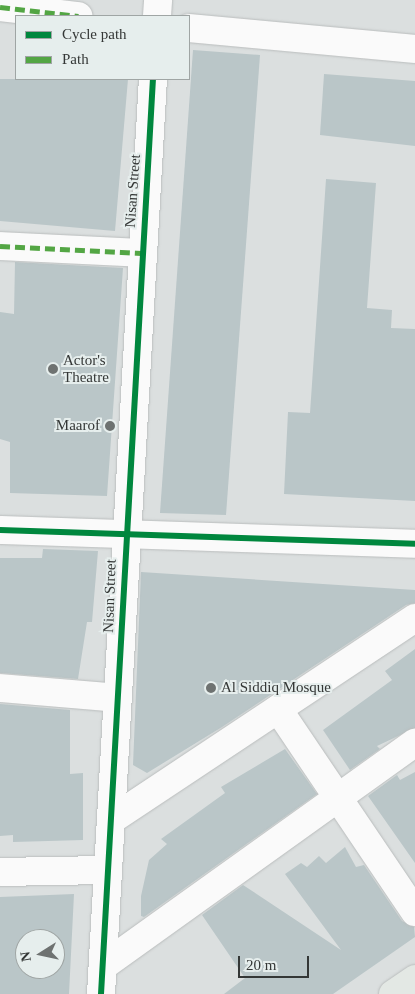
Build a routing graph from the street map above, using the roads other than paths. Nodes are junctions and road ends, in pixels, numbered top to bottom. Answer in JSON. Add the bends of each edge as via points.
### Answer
{"nodes":[{"id":1,"x":158,"y":0,"type":"edge"},
{"id":2,"x":0,"y":7,"type":"edge"},
{"id":3,"x":69,"y":15,"type":"edge"},
{"id":4,"x":156,"y":15,"type":"edge"},
{"id":5,"x":190,"y":28,"type":"edge"},
{"id":6,"x":415,"y":49,"type":"edge"},
{"id":7,"x":152,"y":80,"type":"edge"},
{"id":8,"x":0,"y":246,"type":"edge"},
{"id":9,"x":142,"y":253,"type":"junction"},
{"id":10,"x":0,"y":530,"type":"edge"},
{"id":11,"x":125,"y":536,"type":"junction"},
{"id":12,"x":415,"y":544,"type":"edge"},
{"id":13,"x":415,"y":618,"type":"edge"},
{"id":14,"x":0,"y":688,"type":"edge"},
{"id":15,"x":118,"y":698,"type":"junction"},
{"id":16,"x":278,"y":709,"type":"junction"},
{"id":17,"x":415,"y":743,"type":"edge"},
{"id":18,"x":338,"y":798,"type":"junction"},
{"id":19,"x":111,"y":820,"type":"junction"},
{"id":20,"x":108,"y":870,"type":"junction"},
{"id":21,"x":0,"y":872,"type":"edge"},
{"id":22,"x":415,"y":912,"type":"edge"},
{"id":23,"x":103,"y":966,"type":"junction"},
{"id":24,"x":415,"y":979,"type":"edge"},
{"id":25,"x":101,"y":994,"type":"edge"},
{"id":26,"x":393,"y":994,"type":"edge"}],
"edges":[{"from":1,"to":4,"type":"street"},
{"from":2,"to":3,"type":"street"},
{"from":5,"to":6,"type":"street"},
{"from":7,"to":9,"type":"street","name":"Nisan Street"},
{"from":8,"to":9,"type":"street"},
{"from":9,"to":11,"type":"street","name":"Nisan Street"},
{"from":10,"to":11,"type":"street"},
{"from":11,"to":12,"type":"street"},
{"from":11,"to":15,"type":"street","name":"Nisan Street"},
{"from":13,"to":16,"type":"street"},
{"from":14,"to":15,"type":"street"},
{"from":15,"to":19,"type":"street","name":"Nisan Street"},
{"from":16,"to":18,"type":"street"},
{"from":16,"to":19,"type":"street"},
{"from":17,"to":18,"type":"street"},
{"from":18,"to":22,"type":"street"},
{"from":18,"to":23,"type":"street"},
{"from":19,"to":20,"type":"street","name":"Nisan Street"},
{"from":20,"to":21,"type":"street"},
{"from":20,"to":23,"type":"street","name":"Nisan Street"},
{"from":23,"to":25,"type":"street","name":"Nisan Street"},
{"from":24,"to":26,"type":"main road"}]}
